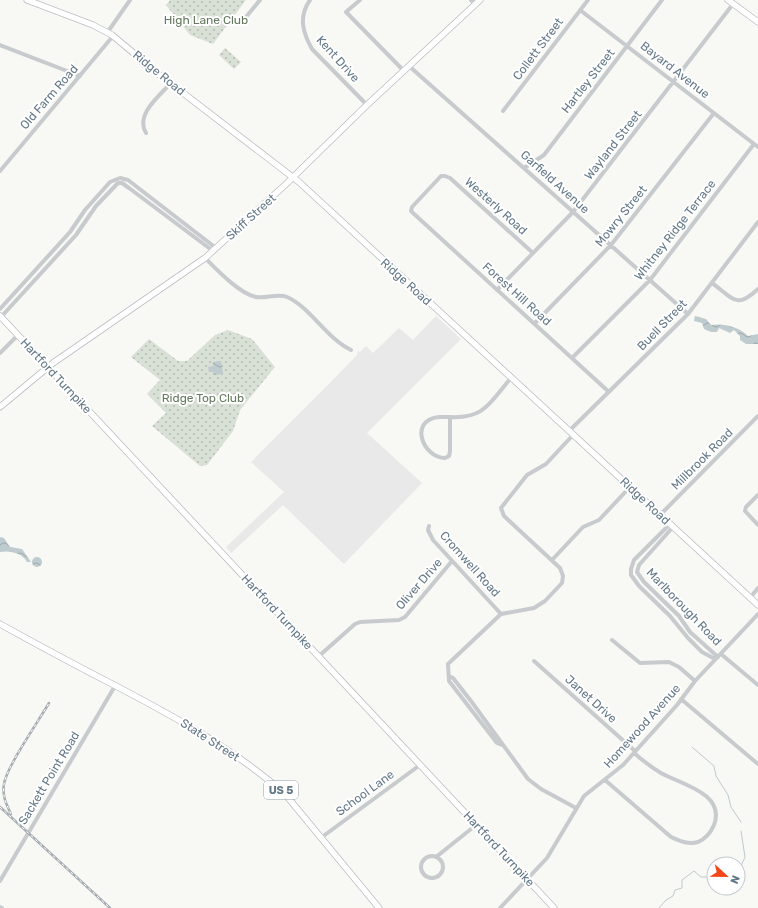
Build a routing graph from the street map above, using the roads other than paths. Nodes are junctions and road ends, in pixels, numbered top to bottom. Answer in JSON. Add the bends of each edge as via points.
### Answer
{"nodes":[{"id":1,"x":27,"y":0,"type":"edge"},
{"id":2,"x":130,"y":0,"type":"edge"},
{"id":3,"x":260,"y":0,"type":"edge"},
{"id":4,"x":310,"y":0,"type":"edge"},
{"id":5,"x":360,"y":0,"type":"edge"},
{"id":6,"x":588,"y":0,"type":"edge"},
{"id":7,"x":662,"y":0,"type":"edge"},
{"id":8,"x":475,"y":1,"type":"edge"},
{"id":9,"x":731,"y":2,"type":"edge"},
{"id":10,"x":580,"y":10,"type":"junction"},
{"id":11,"x":758,"y":22,"type":"edge"},
{"id":12,"x":241,"y":23,"type":"dead end"},
{"id":13,"x":107,"y":32,"type":"junction"},
{"id":14,"x":113,"y":36,"type":"junction"},
{"id":15,"x":0,"y":45,"type":"edge"},
{"id":16,"x":627,"y":46,"type":"junction"},
{"id":17,"x":409,"y":66,"type":"junction"},
{"id":18,"x":404,"y":71,"type":"junction"},
{"id":19,"x":80,"y":76,"type":"junction"},
{"id":20,"x":674,"y":82,"type":"junction"},
{"id":21,"x":171,"y":83,"type":"junction"},
{"id":22,"x":367,"y":105,"type":"junction"},
{"id":23,"x":504,"y":111,"type":"dead end"},
{"id":24,"x":714,"y":113,"type":"junction"},
{"id":25,"x":146,"y":133,"type":"dead end"},
{"id":26,"x":756,"y":145,"type":"edge"},
{"id":27,"x":524,"y":168,"type":"junction"},
{"id":28,"x":0,"y":171,"type":"edge"},
{"id":29,"x":445,"y":176,"type":"joint"},
{"id":30,"x":293,"y":177,"type":"junction"},
{"id":31,"x":118,"y":181,"type":"junction"},
{"id":32,"x":574,"y":212,"type":"junction"},
{"id":33,"x":758,"y":222,"type":"edge"},
{"id":34,"x":74,"y":227,"type":"junction"},
{"id":35,"x":79,"y":231,"type":"junction"},
{"id":36,"x":59,"y":244,"type":"junction"},
{"id":37,"x":611,"y":245,"type":"junction"},
{"id":38,"x":64,"y":248,"type":"junction"},
{"id":39,"x":214,"y":250,"type":"junction"},
{"id":40,"x":534,"y":253,"type":"junction"},
{"id":41,"x":205,"y":258,"type":"junction"},
{"id":42,"x":650,"y":280,"type":"junction"},
{"id":43,"x":712,"y":283,"type":"junction"},
{"id":44,"x":758,"y":289,"type":"edge"},
{"id":45,"x":497,"y":290,"type":"junction"},
{"id":46,"x":0,"y":309,"type":"edge"},
{"id":47,"x":688,"y":314,"type":"junction"},
{"id":48,"x":0,"y":316,"type":"edge"},
{"id":49,"x":535,"y":324,"type":"junction"},
{"id":50,"x":18,"y":335,"type":"junction"},
{"id":51,"x":350,"y":350,"type":"dead end"},
{"id":52,"x":0,"y":353,"type":"edge"},
{"id":53,"x":572,"y":358,"type":"junction"},
{"id":54,"x":48,"y":368,"type":"junction"},
{"id":55,"x":511,"y":378,"type":"junction"},
{"id":56,"x":609,"y":392,"type":"junction"},
{"id":57,"x":0,"y":407,"type":"edge"},
{"id":58,"x":758,"y":416,"type":"edge"},
{"id":59,"x":450,"y":417,"type":"junction"},
{"id":60,"x":571,"y":433,"type":"junction"},
{"id":61,"x":630,"y":487,"type":"junction"},
{"id":62,"x":758,"y":495,"type":"edge"},
{"id":63,"x":660,"y":515,"type":"junction"},
{"id":64,"x":671,"y":525,"type":"junction"},
{"id":65,"x":758,"y":525,"type":"edge"},
{"id":66,"x":429,"y":526,"type":"dead end"},
{"id":67,"x":552,"y":560,"type":"junction"},
{"id":68,"x":452,"y":561,"type":"junction"},
{"id":69,"x":631,"y":569,"type":"junction"},
{"id":70,"x":637,"y":570,"type":"junction"},
{"id":71,"x":758,"y":588,"type":"edge"},
{"id":72,"x":750,"y":598,"type":"junction"},
{"id":73,"x":758,"y":605,"type":"edge"},
{"id":74,"x":501,"y":614,"type":"junction"},
{"id":75,"x":758,"y":614,"type":"edge"},
{"id":76,"x":0,"y":624,"type":"edge"},
{"id":77,"x":612,"y":640,"type":"dead end"},
{"id":78,"x":318,"y":656,"type":"junction"},
{"id":79,"x":718,"y":657,"type":"junction"},
{"id":80,"x":534,"y":661,"type":"dead end"},
{"id":81,"x":695,"y":681,"type":"junction"},
{"id":82,"x":758,"y":685,"type":"edge"},
{"id":83,"x":115,"y":686,"type":"junction"},
{"id":84,"x":681,"y":699,"type":"junction"},
{"id":85,"x":635,"y":752,"type":"junction"},
{"id":86,"x":758,"y":764,"type":"edge"},
{"id":87,"x":420,"y":765,"type":"junction"},
{"id":88,"x":605,"y":780,"type":"junction"},
{"id":89,"x":576,"y":808,"type":"junction"},
{"id":90,"x":476,"y":825,"type":"junction"},
{"id":91,"x":322,"y":837,"type":"junction"},
{"id":92,"x":436,"y":857,"type":"junction"},
{"id":93,"x":528,"y":880,"type":"junction"},
{"id":94,"x":0,"y":881,"type":"edge"},
{"id":95,"x":379,"y":908,"type":"edge"},
{"id":96,"x":500,"y":908,"type":"edge"},
{"id":97,"x":554,"y":908,"type":"edge"}],
"edges":[{"from":1,"to":13,"type":"main road","name":"Ridge Road"},
{"from":2,"to":13,"type":"street"},
{"from":3,"to":12,"type":"street"},
{"from":4,"to":22,"type":"street","name":"Kent Drive","via":[[303,18],[307,40],[312,49]]},
{"from":5,"to":18,"type":"street","via":[[346,12]]},
{"from":6,"to":10,"type":"street","name":"Collett Street"},
{"from":7,"to":16,"type":"street","name":"Hartley Street"},
{"from":8,"to":17,"type":"main road","name":"Skiff Street"},
{"from":9,"to":11,"type":"main road"},
{"from":9,"to":20,"type":"street","name":"Wayland Street"},
{"from":10,"to":16,"type":"street","name":"Bayard Avenue"},
{"from":10,"to":23,"type":"street","name":"Collett Street"},
{"from":13,"to":14,"type":"main road","name":"Ridge Road"},
{"from":14,"to":19,"type":"street","name":"Old Farm Road"},
{"from":14,"to":21,"type":"main road","name":"Ridge Road"},
{"from":15,"to":19,"type":"street"},
{"from":16,"to":20,"type":"street","name":"Bayard Avenue"},
{"from":16,"to":27,"type":"street","name":"Hartley Street","via":[[544,154]]},
{"from":17,"to":18,"type":"main road","name":"Skiff Street"},
{"from":17,"to":27,"type":"street","name":"Garfield Avenue"},
{"from":18,"to":22,"type":"main road","name":"Skiff Street"},
{"from":19,"to":28,"type":"street","name":"Old Farm Road"},
{"from":20,"to":24,"type":"street","name":"Bayard Avenue"},
{"from":20,"to":32,"type":"street","name":"Wayland Street"},
{"from":21,"to":25,"type":"street","via":[[145,114],[142,124]]},
{"from":21,"to":30,"type":"main road","name":"Ridge Road"},
{"from":22,"to":30,"type":"main road","name":"Skiff Street"},
{"from":24,"to":26,"type":"street","name":"Bayard Avenue"},
{"from":24,"to":37,"type":"street","name":"Mowry Street"},
{"from":26,"to":42,"type":"street","name":"Whitney Ridge Terrace"},
{"from":27,"to":32,"type":"street","name":"Garfield Avenue"},
{"from":29,"to":40,"type":"street","name":"Westerly Road"},
{"from":29,"to":45,"type":"street","name":"Forest Hill Road","via":[[441,176],[411,211]]},
{"from":30,"to":39,"type":"main road","name":"Skiff Street"},
{"from":30,"to":55,"type":"main road","name":"Ridge Road"},
{"from":31,"to":34,"type":"street","via":[[110,182],[93,200]]},
{"from":31,"to":35,"type":"street"},
{"from":31,"to":39,"type":"street","via":[[128,180]]},
{"from":32,"to":37,"type":"street","name":"Garfield Avenue"},
{"from":32,"to":40,"type":"street","name":"Wayland Street"},
{"from":33,"to":43,"type":"street","name":"Buell Street"},
{"from":34,"to":35,"type":"street"},
{"from":34,"to":36,"type":"street"},
{"from":35,"to":38,"type":"street"},
{"from":36,"to":38,"type":"street"},
{"from":36,"to":46,"type":"street"},
{"from":37,"to":42,"type":"street","name":"Garfield Avenue"},
{"from":37,"to":49,"type":"street","name":"Mowry Street"},
{"from":38,"to":48,"type":"street"},
{"from":39,"to":41,"type":"main road","name":"Skiff Street"},
{"from":40,"to":45,"type":"street","name":"Wayland Street"},
{"from":41,"to":51,"type":"street","via":[[242,291],[256,297],[286,296]]},
{"from":41,"to":54,"type":"main road","name":"Skiff Street"},
{"from":42,"to":47,"type":"street","name":"Garfield Avenue"},
{"from":42,"to":53,"type":"street","name":"Whitney Ridge Terrace"},
{"from":43,"to":44,"type":"street","via":[[737,301],[748,299]]},
{"from":43,"to":47,"type":"street","name":"Buell Street"},
{"from":45,"to":49,"type":"street","name":"Forest Hill Road"},
{"from":47,"to":56,"type":"street","name":"Buell Street"},
{"from":48,"to":50,"type":"main road","name":"Hartford Turnpike"},
{"from":49,"to":53,"type":"street","name":"Forest Hill Road"},
{"from":50,"to":52,"type":"street"},
{"from":50,"to":54,"type":"main road","name":"Hartford Turnpike"},
{"from":53,"to":56,"type":"street","name":"Forest Hill Road"},
{"from":54,"to":57,"type":"main road","name":"Skiff Street"},
{"from":54,"to":78,"type":"main road","name":"Hartford Turnpike"},
{"from":55,"to":59,"type":"street","via":[[480,412],[467,417]]},
{"from":55,"to":60,"type":"main road","name":"Ridge Road"},
{"from":56,"to":60,"type":"street","name":"Buell Street"},
{"from":58,"to":63,"type":"street","name":"Millbrook Road"},
{"from":59,"to":59,"type":"street","via":[[450,454],[447,458],[440,458],[425,445],[421,429],[431,418]]},
{"from":60,"to":61,"type":"main road","name":"Ridge Road"},
{"from":60,"to":67,"type":"street","name":"Buell Street","via":[[546,464],[527,475],[501,508],[504,516]]},
{"from":61,"to":63,"type":"main road","name":"Ridge Road"},
{"from":61,"to":67,"type":"street","via":[[599,520],[582,527]]},
{"from":62,"to":65,"type":"street","via":[[745,511]]},
{"from":63,"to":64,"type":"main road","name":"Ridge Road"},
{"from":64,"to":69,"type":"street","name":"Marlborough Road","via":[[634,560]]},
{"from":64,"to":70,"type":"street","name":"Marlborough Road"},
{"from":64,"to":72,"type":"main road","name":"Ridge Road"},
{"from":66,"to":68,"type":"street","name":"Cromwell Road","via":[[428,530],[433,540]]},
{"from":67,"to":74,"type":"street","via":[[562,572],[561,585],[534,608]]},
{"from":68,"to":74,"type":"street","name":"Cromwell Road"},
{"from":68,"to":78,"type":"street","name":"Oliver Drive","via":[[405,617],[400,620],[355,624]]},
{"from":69,"to":70,"type":"street","name":"Marlborough Road"},
{"from":69,"to":79,"type":"street","name":"Marlborough Road","via":[[638,586],[670,616],[683,633],[699,649]]},
{"from":70,"to":79,"type":"street","name":"Marlborough Road","via":[[644,582],[676,612],[690,632]]},
{"from":71,"to":72,"type":"street"},
{"from":72,"to":73,"type":"main road","name":"Ridge Road"},
{"from":74,"to":89,"type":"street","via":[[450,660],[447,668],[449,676],[534,784]]},
{"from":75,"to":79,"type":"street","name":"Homewood Avenue"},
{"from":76,"to":83,"type":"main road","name":"State Street","number":"US 5"},
{"from":77,"to":81,"type":"street","via":[[640,663],[669,662]]},
{"from":78,"to":87,"type":"main road","name":"Hartford Turnpike"},
{"from":79,"to":81,"type":"street","name":"Homewood Avenue"},
{"from":79,"to":82,"type":"street","name":"Marlborough Road"},
{"from":80,"to":85,"type":"street","name":"Janet Drive"},
{"from":81,"to":84,"type":"street","name":"Homewood Avenue"},
{"from":83,"to":91,"type":"main road","name":"State Street","number":"US 5","via":[[196,729],[268,779],[285,794]]},
{"from":83,"to":94,"type":"street","name":"Sackett Point Road"},
{"from":84,"to":85,"type":"street","name":"Homewood Avenue"},
{"from":84,"to":86,"type":"street"},
{"from":85,"to":88,"type":"street","name":"Homewood Avenue"},
{"from":85,"to":88,"type":"street","name":"Janet Drive","via":[[661,773],[707,796],[714,806],[716,816],[713,828],[703,839],[686,843],[671,837]]},
{"from":87,"to":90,"type":"main road","name":"Hartford Turnpike"},
{"from":87,"to":91,"type":"street","name":"School Lane"},
{"from":88,"to":89,"type":"street","name":"Homewood Avenue","via":[[584,796]]},
{"from":89,"to":93,"type":"street","name":"Homewood Avenue","via":[[552,851]]},
{"from":90,"to":92,"type":"street"},
{"from":90,"to":93,"type":"main road","name":"Hartford Turnpike"},
{"from":91,"to":95,"type":"main road","name":"State Street","number":"US 5"},
{"from":92,"to":92,"type":"street","via":[[429,856],[422,863],[421,870],[428,877],[435,877],[443,869],[442,862]]},
{"from":93,"to":96,"type":"street","name":"Homewood Avenue"},
{"from":93,"to":97,"type":"main road","name":"Hartford Turnpike"}]}
